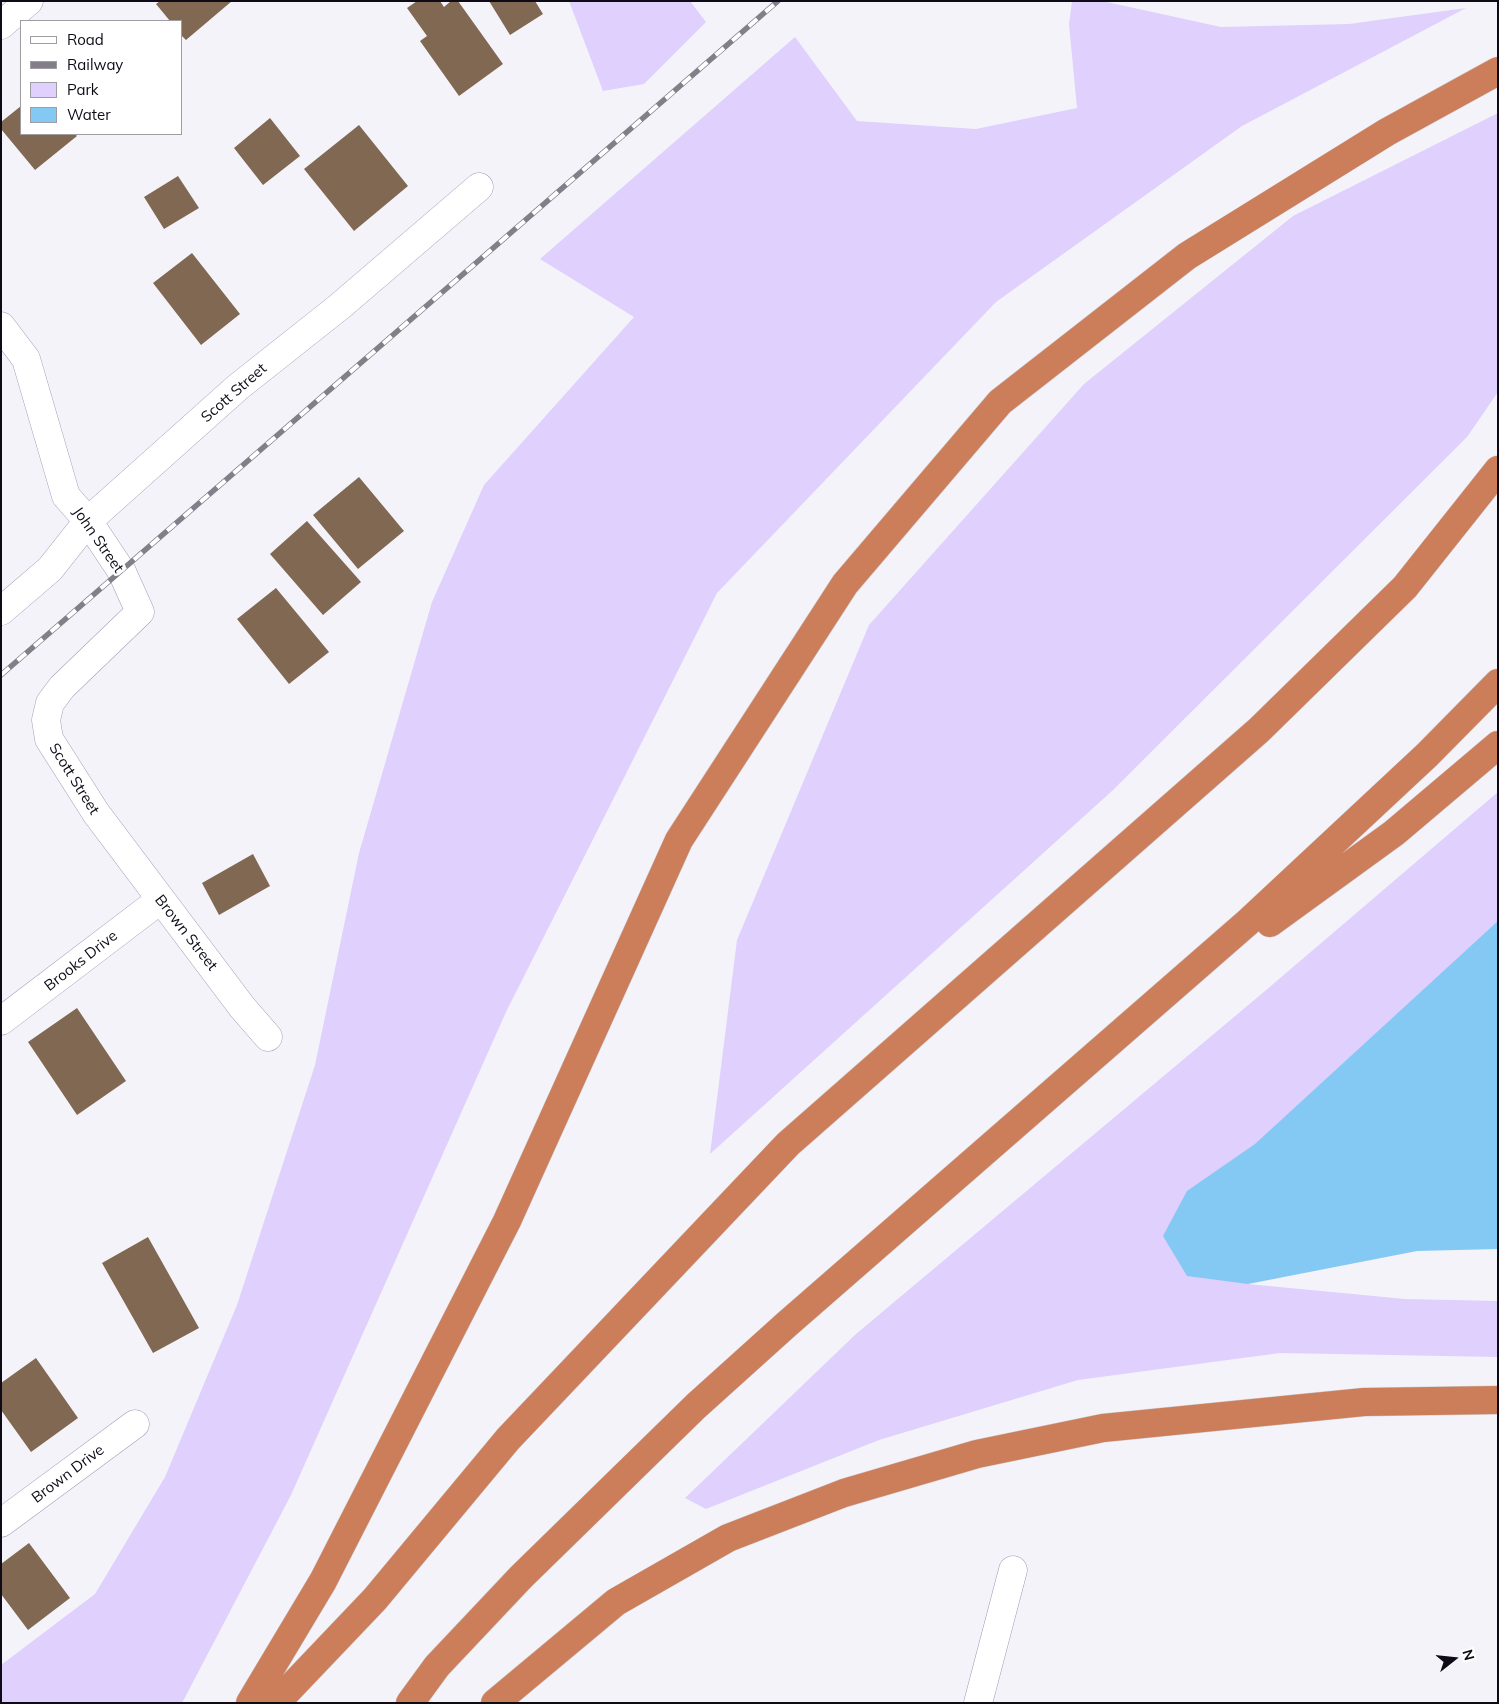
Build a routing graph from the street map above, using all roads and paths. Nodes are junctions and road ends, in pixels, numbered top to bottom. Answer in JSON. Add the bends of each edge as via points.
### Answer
{"nodes":[{"id":1,"x":29,"y":1,"type":"edge"},
{"id":2,"x":1,"y":25,"type":"edge"},
{"id":3,"x":1498,"y":71,"type":"edge"},
{"id":4,"x":479,"y":187,"type":"dead end"},
{"id":5,"x":1,"y":326,"type":"edge"},
{"id":6,"x":1498,"y":470,"type":"edge"},
{"id":7,"x":88,"y":521,"type":"junction"},
{"id":8,"x":1,"y":611,"type":"edge"},
{"id":9,"x":1498,"y":683,"type":"edge"},
{"id":10,"x":46,"y":729,"type":"joint"},
{"id":11,"x":1498,"y":745,"type":"edge"},
{"id":12,"x":106,"y":827,"type":"joint"},
{"id":13,"x":160,"y":900,"type":"junction"},
{"id":14,"x":1156,"y":1004,"type":"junction"},
{"id":15,"x":1,"y":1021,"type":"edge"},
{"id":16,"x":268,"y":1037,"type":"dead end"},
{"id":17,"x":1493,"y":1400,"type":"edge"},
{"id":18,"x":135,"y":1424,"type":"dead end"},
{"id":19,"x":1,"y":1523,"type":"edge"},
{"id":20,"x":1013,"y":1570,"type":"dead end"},
{"id":21,"x":250,"y":1703,"type":"edge"},
{"id":22,"x":276,"y":1703,"type":"edge"},
{"id":23,"x":410,"y":1703,"type":"edge"},
{"id":24,"x":495,"y":1703,"type":"edge"},
{"id":25,"x":978,"y":1703,"type":"edge"}],
"edges":[{"from":1,"to":2,"type":"street"},
{"from":3,"to":21,"type":"highway","via":[[1387,132],[1187,256],[1000,402],[845,584],[679,840],[507,1221],[323,1581]]},
{"from":4,"to":7,"type":"street","name":"Scott Street","via":[[339,307],[238,387]]},
{"from":5,"to":7,"type":"street","name":"John Street","via":[[26,359],[66,496]]},
{"from":6,"to":22,"type":"highway","via":[[1405,587],[1259,730],[788,1144],[508,1439],[375,1599]]},
{"from":7,"to":8,"type":"street","name":"Scott Street","via":[[50,569]]},
{"from":7,"to":10,"type":"street","name":"John Street","via":[[122,572],[140,612],[62,687],[50,703]]},
{"from":9,"to":14,"type":"highway","via":[[1339,840]]},
{"from":10,"to":12,"type":"street","name":"Scott Street","via":[[49,739]]},
{"from":11,"to":14,"type":"highway","via":[[1394,833]]},
{"from":12,"to":13,"type":"street","name":"Brown Street"},
{"from":13,"to":15,"type":"street","name":"Brooks Drive"},
{"from":13,"to":16,"type":"street","name":"Brown Street"},
{"from":14,"to":23,"type":"highway","via":[[786,1324],[696,1406],[521,1577],[437,1666]]},
{"from":17,"to":24,"type":"highway","via":[[1364,1402],[1103,1428],[977,1454],[844,1493],[728,1538],[616,1602]]},
{"from":18,"to":19,"type":"street","name":"Brown Drive"},
{"from":20,"to":25,"type":"street"}]}
